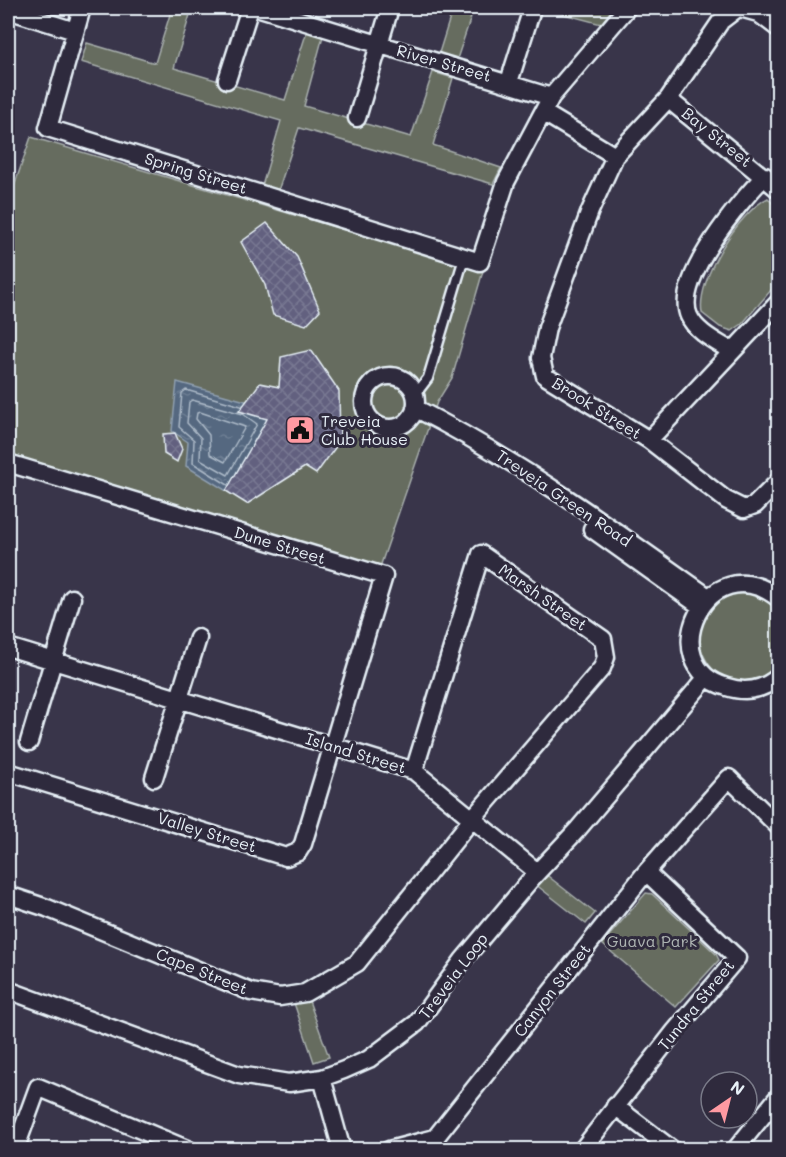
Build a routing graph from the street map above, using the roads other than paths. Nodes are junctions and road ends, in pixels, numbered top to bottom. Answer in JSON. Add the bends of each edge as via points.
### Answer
{"nodes":[{"id":1,"x":82,"y":8,"type":"edge"},
{"id":2,"x":250,"y":8,"type":"edge"},
{"id":3,"x":260,"y":8,"type":"edge"},
{"id":4,"x":390,"y":8,"type":"edge"},
{"id":5,"x":627,"y":8,"type":"edge"},
{"id":6,"x":739,"y":8,"type":"edge"},
{"id":7,"x":8,"y":10,"type":"edge"},
{"id":8,"x":531,"y":12,"type":"dead end"},
{"id":9,"x":778,"y":28,"type":"edge"},
{"id":10,"x":75,"y":31,"type":"junction"},
{"id":11,"x":379,"y":44,"type":"junction"},
{"id":12,"x":227,"y":80,"type":"dead end"},
{"id":13,"x":509,"y":82,"type":"junction"},
{"id":14,"x":551,"y":96,"type":"junction"},
{"id":15,"x":668,"y":99,"type":"junction"},
{"id":16,"x":544,"y":113,"type":"junction"},
{"id":17,"x":357,"y":118,"type":"dead end"},
{"id":18,"x":615,"y":156,"type":"junction"},
{"id":19,"x":765,"y":176,"type":"junction"},
{"id":20,"x":778,"y":189,"type":"edge"},
{"id":21,"x":462,"y":265,"type":"junction"},
{"id":22,"x":778,"y":303,"type":"edge"},
{"id":23,"x":730,"y":351,"type":"junction"},
{"id":24,"x":413,"y":407,"type":"joint"},
{"id":25,"x":649,"y":441,"type":"junction"},
{"id":26,"x":8,"y":463,"type":"edge"},
{"id":27,"x":778,"y":482,"type":"edge"},
{"id":28,"x":72,"y":598,"type":"dead end"},
{"id":29,"x":778,"y":598,"type":"edge"},
{"id":30,"x":704,"y":602,"type":"junction"},
{"id":31,"x":198,"y":638,"type":"dead end"},
{"id":32,"x":8,"y":647,"type":"edge"},
{"id":33,"x":53,"y":662,"type":"junction"},
{"id":34,"x":707,"y":676,"type":"junction"},
{"id":35,"x":776,"y":684,"type":"edge"},
{"id":36,"x":181,"y":698,"type":"junction"},
{"id":37,"x":29,"y":742,"type":"dead end"},
{"id":38,"x":332,"y":746,"type":"junction"},
{"id":39,"x":414,"y":771,"type":"junction"},
{"id":40,"x":8,"y":772,"type":"edge"},
{"id":41,"x":154,"y":778,"type":"dead end"},
{"id":42,"x":472,"y":819,"type":"junction"},
{"id":43,"x":778,"y":826,"type":"edge"},
{"id":44,"x":537,"y":872,"type":"junction"},
{"id":45,"x":646,"y":872,"type":"junction"},
{"id":46,"x":8,"y":895,"type":"edge"},
{"id":47,"x":8,"y":990,"type":"edge"},
{"id":48,"x":322,"y":1078,"type":"junction"},
{"id":49,"x":778,"y":1097,"type":"edge"},
{"id":50,"x":615,"y":1106,"type":"junction"},
{"id":51,"x":15,"y":1149,"type":"edge"},
{"id":52,"x":189,"y":1149,"type":"edge"},
{"id":53,"x":342,"y":1149,"type":"edge"},
{"id":54,"x":389,"y":1149,"type":"edge"},
{"id":55,"x":582,"y":1149,"type":"edge"},
{"id":56,"x":673,"y":1149,"type":"edge"},
{"id":57,"x":735,"y":1149,"type":"edge"}],
"edges":[{"from":1,"to":10,"type":"street","name":"Spring Street"},
{"from":2,"to":12,"type":"street"},
{"from":3,"to":11,"type":"street","name":"River Street"},
{"from":4,"to":11,"type":"street","name":"River Street"},
{"from":5,"to":14,"type":"street"},
{"from":6,"to":9,"type":"street","name":"Brook Street","via":[[758,14]]},
{"from":6,"to":15,"type":"street","name":"Brook Street","via":[[721,21]]},
{"from":7,"to":10,"type":"street"},
{"from":8,"to":13,"type":"street","name":"River Street"},
{"from":10,"to":21,"type":"street","name":"Spring Street","via":[[48,128]]},
{"from":11,"to":13,"type":"street","name":"River Street"},
{"from":11,"to":17,"type":"street","name":"River Street"},
{"from":13,"to":14,"type":"street","name":"River Street"},
{"from":14,"to":16,"type":"street"},
{"from":15,"to":18,"type":"street","name":"Brook Street"},
{"from":15,"to":19,"type":"street","name":"Bay Street"},
{"from":16,"to":18,"type":"street"},
{"from":16,"to":21,"type":"street","via":[[507,182],[480,262]]},
{"from":18,"to":25,"type":"street","name":"Brook Street","via":[[562,286],[541,358],[545,376]]},
{"from":19,"to":20,"type":"street","name":"Bay Street"},
{"from":19,"to":23,"type":"street","name":"Bay Street","via":[[741,200],[708,246],[686,303],[697,327]]},
{"from":21,"to":24,"type":"lane","name":"Treveia Green Road","via":[[431,371]]},
{"from":22,"to":23,"type":"street"},
{"from":23,"to":25,"type":"street"},
{"from":24,"to":30,"type":"street","name":"Treveia Green Road","via":[[474,438],[543,482]]},
{"from":25,"to":27,"type":"street","name":"Brook Street","via":[[726,500],[744,509],[755,505]]},
{"from":26,"to":38,"type":"street","name":"Dune Street","via":[[384,576]]},
{"from":28,"to":33,"type":"street"},
{"from":29,"to":30,"type":"street","via":[[754,585],[737,584]]},
{"from":30,"to":34,"type":"street","via":[[693,620],[690,635],[697,664]]},
{"from":31,"to":36,"type":"street"},
{"from":32,"to":33,"type":"street","name":"Island Street"},
{"from":33,"to":36,"type":"street","name":"Island Street"},
{"from":33,"to":37,"type":"street"},
{"from":34,"to":35,"type":"street","via":[[738,690]]},
{"from":34,"to":44,"type":"street","name":"Treveia Loop"},
{"from":36,"to":38,"type":"street","name":"Island Street"},
{"from":36,"to":41,"type":"street"},
{"from":38,"to":39,"type":"street","name":"Island Street"},
{"from":38,"to":40,"type":"street","name":"Valley Street","via":[[303,844],[298,852],[286,857]]},
{"from":39,"to":42,"type":"street","name":"Island Street"},
{"from":39,"to":42,"type":"street","name":"Marsh Street","via":[[481,555],[603,639],[606,657],[602,668]]},
{"from":42,"to":44,"type":"street","name":"Island Street"},
{"from":42,"to":46,"type":"street","name":"Cape Street","via":[[357,963],[297,995],[280,997],[251,992]]},
{"from":43,"to":45,"type":"street","name":"Canyon Street","via":[[729,778]]},
{"from":44,"to":48,"type":"street","name":"Treveia Loop","via":[[463,960],[417,1023],[369,1059]]},
{"from":45,"to":50,"type":"street","name":"Tundra Street","via":[[737,958]]},
{"from":45,"to":54,"type":"street","name":"Canyon Street","via":[[435,1138]]},
{"from":47,"to":48,"type":"street","name":"Treveia Loop","via":[[239,1076],[289,1083]]},
{"from":48,"to":53,"type":"street"},
{"from":49,"to":57,"type":"street"},
{"from":50,"to":55,"type":"street","name":"Tundra Street"},
{"from":50,"to":56,"type":"street"},
{"from":51,"to":52,"type":"street","via":[[38,1087]]}]}
